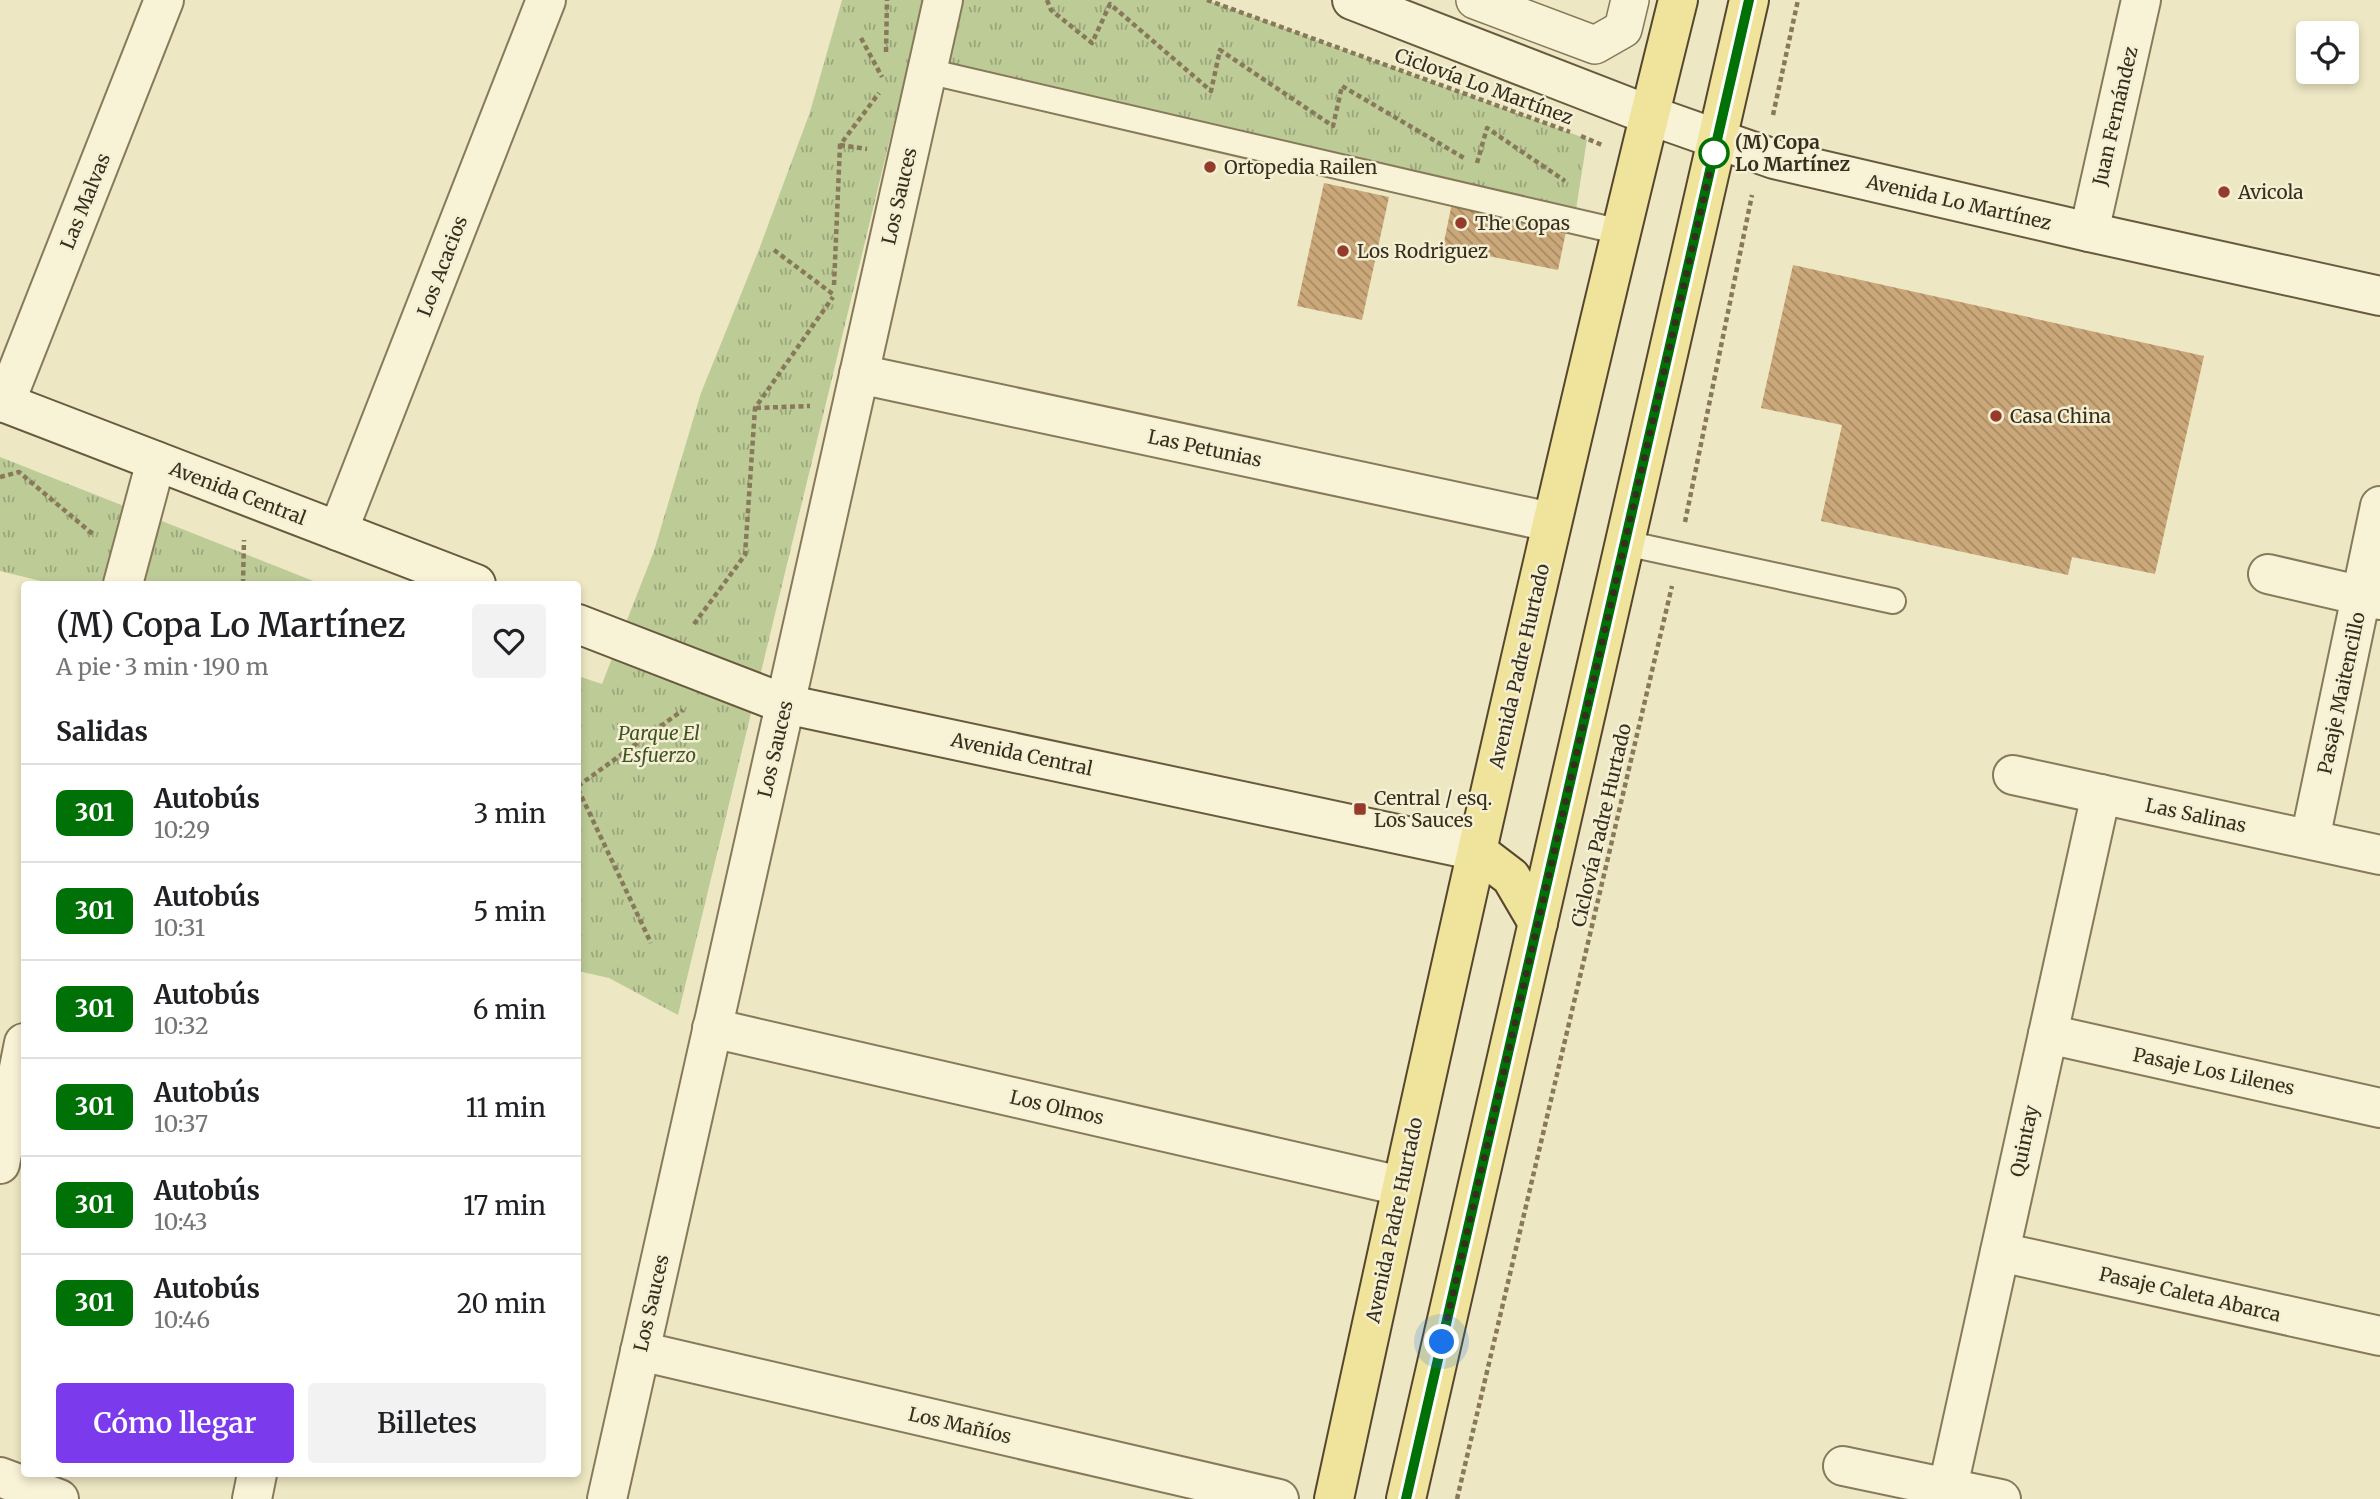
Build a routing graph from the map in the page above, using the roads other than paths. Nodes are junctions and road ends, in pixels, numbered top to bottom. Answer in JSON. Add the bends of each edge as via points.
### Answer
{"nodes":[{"id":1,"x":164,"y":0,"type":"edge"},
{"id":2,"x":546,"y":0,"type":"edge"},
{"id":3,"x":943,"y":0,"type":"edge"},
{"id":4,"x":1352,"y":0,"type":"edge"},
{"id":5,"x":1475,"y":0,"type":"edge"},
{"id":6,"x":1630,"y":0,"type":"edge"},
{"id":7,"x":1678,"y":0,"type":"edge"},
{"id":8,"x":1749,"y":0,"type":"edge"},
{"id":9,"x":2141,"y":0,"type":"edge"},
{"id":10,"x":927,"y":71,"type":"junction"},
{"id":11,"x":1649,"y":115,"type":"junction"},
{"id":12,"x":1718,"y":138,"type":"junction"},
{"id":13,"x":1621,"y":233,"type":"junction"},
{"id":14,"x":2089,"y":233,"type":"junction"},
{"id":15,"x":2380,"y":296,"type":"edge"},
{"id":16,"x":856,"y":389,"type":"junction"},
{"id":17,"x":3,"y":402,"type":"edge"},
{"id":18,"x":156,"y":461,"type":"junction"},
{"id":19,"x":2380,"y":506,"type":"edge"},
{"id":20,"x":1551,"y":522,"type":"junction"},
{"id":21,"x":338,"y":531,"type":"junction"},
{"id":22,"x":1625,"y":543,"type":"junction"},
{"id":23,"x":126,"y":574,"type":"edge"},
{"id":24,"x":2268,"y":574,"type":"dead end"},
{"id":25,"x":467,"y":581,"type":"edge"},
{"id":26,"x":2371,"y":597,"type":"edge"},
{"id":27,"x":1893,"y":601,"type":"dead end"},
{"id":28,"x":581,"y":625,"type":"edge"},
{"id":29,"x":785,"y":704,"type":"junction"},
{"id":30,"x":2013,"y":775,"type":"dead end"},
{"id":31,"x":2101,"y":794,"type":"junction"},
{"id":32,"x":2310,"y":839,"type":"junction"},
{"id":33,"x":1477,"y":851,"type":"junction"},
{"id":34,"x":2380,"y":855,"type":"edge"},
{"id":35,"x":1538,"y":923,"type":"junction"},
{"id":36,"x":712,"y":1028,"type":"junction"},
{"id":37,"x":2048,"y":1034,"type":"junction"},
{"id":38,"x":21,"y":1058,"type":"edge"},
{"id":39,"x":2380,"y":1108,"type":"edge"},
{"id":40,"x":0,"y":1164,"type":"edge"},
{"id":41,"x":1401,"y":1186,"type":"junction"},
{"id":42,"x":2000,"y":1252,"type":"junction"},
{"id":43,"x":2380,"y":1336,"type":"edge"},
{"id":44,"x":640,"y":1351,"type":"junction"},
{"id":45,"x":1843,"y":1466,"type":"dead end"},
{"id":46,"x":0,"y":1477,"type":"edge"},
{"id":47,"x":256,"y":1477,"type":"edge"},
{"id":48,"x":1948,"y":1487,"type":"junction"},
{"id":49,"x":59,"y":1499,"type":"edge"},
{"id":50,"x":252,"y":1499,"type":"edge"},
{"id":51,"x":607,"y":1499,"type":"edge"},
{"id":52,"x":1279,"y":1499,"type":"edge"},
{"id":53,"x":1334,"y":1499,"type":"edge"},
{"id":54,"x":1406,"y":1499,"type":"edge"},
{"id":55,"x":2001,"y":1499,"type":"edge"}],
"edges":[{"from":1,"to":17,"type":"street","name":"Las Malvas"},
{"from":2,"to":21,"type":"street","name":"Los Acacios"},
{"from":3,"to":10,"type":"street","name":"Los Sauces"},
{"from":4,"to":11,"type":"street","name":"Avenida Lo Martínez"},
{"from":5,"to":6,"type":"street","via":[[1595,46],[1623,29]]},
{"from":7,"to":11,"type":"main road","name":"Avenida Padre Hurtado"},
{"from":8,"to":12,"type":"main road"},
{"from":9,"to":14,"type":"street","name":"Juan Fernández"},
{"from":10,"to":13,"type":"lane"},
{"from":10,"to":16,"type":"street","name":"Los Sauces"},
{"from":11,"to":12,"type":"street","name":"Avenida Lo Martínez"},
{"from":11,"to":13,"type":"main road","name":"Avenida Padre Hurtado"},
{"from":12,"to":14,"type":"street","name":"Avenida Lo Martínez","via":[[1774,159]]},
{"from":12,"to":22,"type":"main road"},
{"from":13,"to":20,"type":"main road","name":"Avenida Padre Hurtado"},
{"from":14,"to":15,"type":"street","name":"Avenida Lo Martínez"},
{"from":16,"to":20,"type":"street","name":"Las Petunias"},
{"from":16,"to":29,"type":"street","name":"Los Sauces"},
{"from":17,"to":18,"type":"street","name":"Avenida Central"},
{"from":18,"to":21,"type":"street","name":"Avenida Central"},
{"from":18,"to":23,"type":"street"},
{"from":19,"to":26,"type":"street","name":"Pasaje Maitencillo"},
{"from":20,"to":33,"type":"main road","name":"Avenida Padre Hurtado"},
{"from":21,"to":25,"type":"street","name":"Avenida Central"},
{"from":22,"to":27,"type":"lane"},
{"from":22,"to":35,"type":"main road"},
{"from":24,"to":26,"type":"street"},
{"from":26,"to":32,"type":"street","name":"Pasaje Maitencillo"},
{"from":28,"to":29,"type":"street","name":"Avenida Central"},
{"from":29,"to":33,"type":"street","name":"Avenida Central"},
{"from":29,"to":36,"type":"street","name":"Los Sauces"},
{"from":30,"to":31,"type":"street","name":"Las Salinas"},
{"from":31,"to":32,"type":"street","name":"Las Salinas"},
{"from":31,"to":37,"type":"street","name":"Quintay"},
{"from":32,"to":34,"type":"street","name":"Las Salinas"},
{"from":33,"to":35,"type":"main road","via":[[1511,877]]},
{"from":33,"to":41,"type":"main road","name":"Avenida Padre Hurtado"},
{"from":35,"to":54,"type":"main road"},
{"from":36,"to":41,"type":"street","name":"Los Olmos"},
{"from":36,"to":44,"type":"street","name":"Los Sauces"},
{"from":37,"to":39,"type":"street","name":"Pasaje Los Lilenes"},
{"from":37,"to":42,"type":"street","name":"Quintay"},
{"from":38,"to":40,"type":"street"},
{"from":41,"to":53,"type":"main road","name":"Avenida Padre Hurtado"},
{"from":42,"to":43,"type":"street","name":"Pasaje Caleta Abarca"},
{"from":42,"to":48,"type":"street","name":"Quintay"},
{"from":44,"to":51,"type":"street","name":"Los Sauces"},
{"from":44,"to":52,"type":"street","name":"Los Mañíos"},
{"from":45,"to":48,"type":"street"},
{"from":46,"to":49,"type":"street"},
{"from":47,"to":50,"type":"street"},
{"from":48,"to":55,"type":"street"}]}
